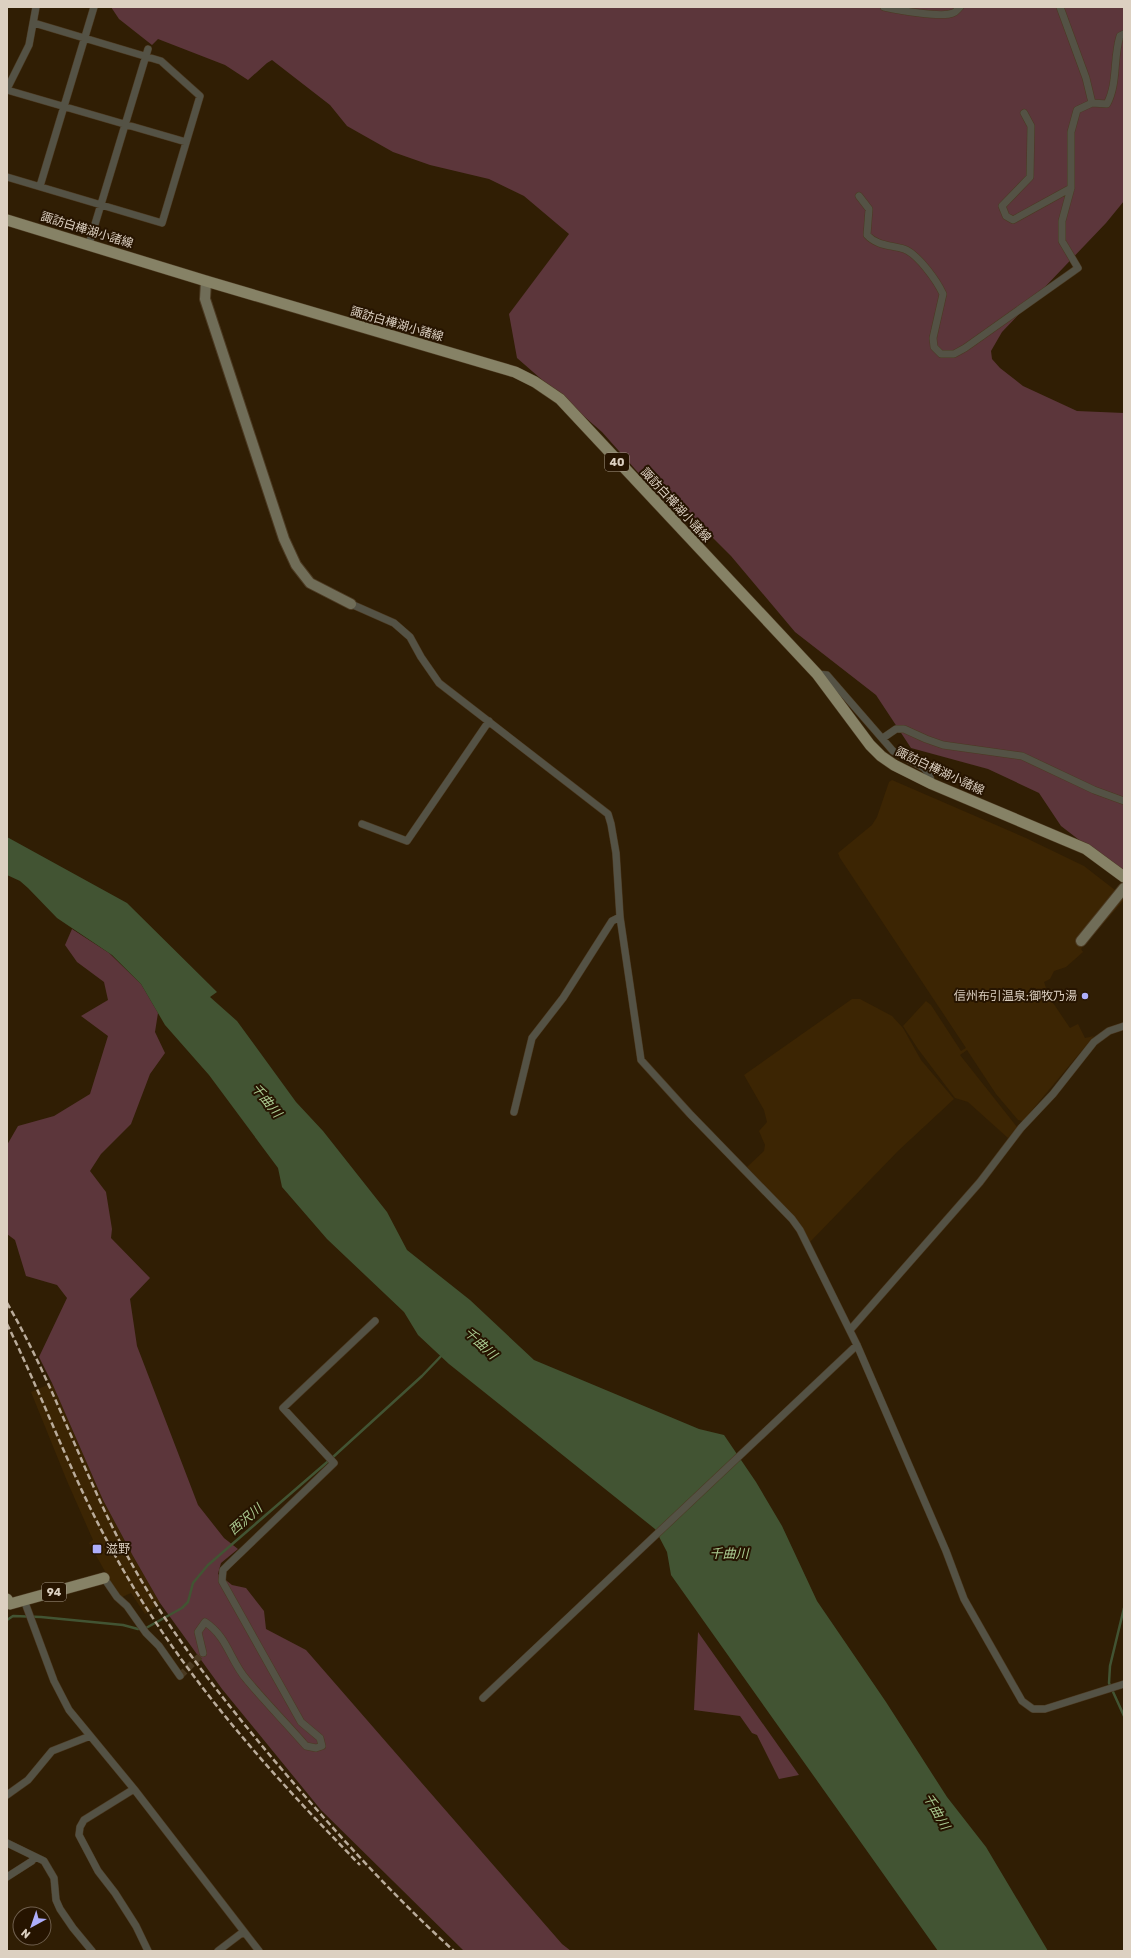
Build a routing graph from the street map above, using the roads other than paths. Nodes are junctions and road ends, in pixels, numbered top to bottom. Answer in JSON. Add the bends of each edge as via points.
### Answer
{"nodes":[{"id":1,"x":36,"y":7,"type":"edge"},
{"id":2,"x":94,"y":7,"type":"edge"},
{"id":3,"x":884,"y":7,"type":"edge"},
{"id":4,"x":960,"y":7,"type":"edge"},
{"id":5,"x":1060,"y":7,"type":"edge"},
{"id":6,"x":34,"y":23,"type":"junction"},
{"id":7,"x":1124,"y":34,"type":"edge"},
{"id":8,"x":84,"y":38,"type":"junction"},
{"id":9,"x":148,"y":49,"type":"dead end"},
{"id":10,"x":145,"y":57,"type":"junction"},
{"id":11,"x":7,"y":89,"type":"edge"},
{"id":12,"x":1092,"y":103,"type":"junction"},
{"id":13,"x":64,"y":106,"type":"junction"},
{"id":14,"x":1024,"y":113,"type":"dead end"},
{"id":15,"x":126,"y":126,"type":"junction"},
{"id":16,"x":186,"y":142,"type":"junction"},
{"id":17,"x":7,"y":177,"type":"edge"},
{"id":18,"x":40,"y":186,"type":"junction"},
{"id":19,"x":1072,"y":188,"type":"junction"},
{"id":20,"x":859,"y":196,"type":"dead end"},
{"id":21,"x":100,"y":205,"type":"junction"},
{"id":22,"x":7,"y":220,"type":"edge"},
{"id":23,"x":89,"y":244,"type":"junction"},
{"id":24,"x":206,"y":281,"type":"junction"},
{"id":25,"x":352,"y":604,"type":"joint"},
{"id":26,"x":817,"y":674,"type":"junction"},
{"id":27,"x":489,"y":721,"type":"junction"},
{"id":28,"x":883,"y":738,"type":"junction"},
{"id":29,"x":932,"y":784,"type":"junction"},
{"id":30,"x":1124,"y":802,"type":"edge"},
{"id":31,"x":362,"y":824,"type":"dead end"},
{"id":32,"x":1124,"y":877,"type":"edge"},
{"id":33,"x":1124,"y":888,"type":"edge"},
{"id":34,"x":620,"y":917,"type":"junction"},
{"id":35,"x":1081,"y":941,"type":"dead end"},
{"id":36,"x":1124,"y":1026,"type":"edge"},
{"id":37,"x":514,"y":1112,"type":"dead end"},
{"id":38,"x":375,"y":1321,"type":"dead end"},
{"id":39,"x":850,"y":1330,"type":"junction"},
{"id":40,"x":857,"y":1344,"type":"junction"},
{"id":41,"x":104,"y":1578,"type":"joint"},
{"id":42,"x":24,"y":1600,"type":"junction"},
{"id":43,"x":8,"y":1603,"type":"edge"},
{"id":44,"x":203,"y":1653,"type":"dead end"},
{"id":45,"x":180,"y":1676,"type":"dead end"},
{"id":46,"x":1123,"y":1684,"type":"edge"},
{"id":47,"x":483,"y":1698,"type":"dead end"},
{"id":48,"x":90,"y":1736,"type":"junction"},
{"id":49,"x":134,"y":1789,"type":"junction"},
{"id":50,"x":7,"y":1795,"type":"edge"},
{"id":51,"x":7,"y":1843,"type":"edge"},
{"id":52,"x":34,"y":1857,"type":"junction"},
{"id":53,"x":7,"y":1877,"type":"edge"},
{"id":54,"x":243,"y":1932,"type":"junction"},
{"id":55,"x":92,"y":1951,"type":"edge"},
{"id":56,"x":148,"y":1951,"type":"edge"},
{"id":57,"x":218,"y":1951,"type":"edge"},
{"id":58,"x":259,"y":1951,"type":"edge"}],
"edges":[{"from":1,"to":6,"type":"street"},
{"from":2,"to":8,"type":"street"},
{"from":3,"to":4,"type":"street","via":[[944,15],[954,13]]},
{"from":5,"to":12,"type":"street","via":[[1086,78]]},
{"from":6,"to":8,"type":"street"},
{"from":6,"to":11,"type":"street","via":[[29,45]]},
{"from":7,"to":12,"type":"street","via":[[1120,36],[1117,47],[1111,95],[1107,104]]},
{"from":8,"to":10,"type":"street"},
{"from":8,"to":13,"type":"street"},
{"from":9,"to":10,"type":"street"},
{"from":10,"to":15,"type":"street"},
{"from":10,"to":16,"type":"street","via":[[161,61],[200,96]]},
{"from":11,"to":13,"type":"street"},
{"from":12,"to":19,"type":"street","via":[[1077,110],[1071,132]]},
{"from":13,"to":15,"type":"street"},
{"from":13,"to":18,"type":"street"},
{"from":14,"to":19,"type":"street","via":[[1031,126],[1030,177],[1002,206],[1006,216],[1013,220]]},
{"from":15,"to":16,"type":"street"},
{"from":15,"to":21,"type":"street"},
{"from":16,"to":21,"type":"street","via":[[162,223]]},
{"from":17,"to":18,"type":"street"},
{"from":18,"to":21,"type":"street"},
{"from":19,"to":20,"type":"street","via":[[1062,221],[1062,241],[1078,268],[954,354],[941,354],[934,347],[933,338],[943,294],[940,288],[910,252],[873,241],[867,235],[869,209]]},
{"from":21,"to":23,"type":"street"},
{"from":22,"to":23,"type":"main road","name":"諏訪白樺湖小諸線","number":"40"},
{"from":23,"to":24,"type":"main road","name":"諏訪白樺湖小諸線","number":"40"},
{"from":24,"to":25,"type":"street","via":[[205,299],[284,539],[296,565],[310,583]]},
{"from":24,"to":26,"type":"main road","name":"諏訪白樺湖小諸線","number":"40","via":[[515,372],[535,382],[560,399]]},
{"from":25,"to":27,"type":"street","via":[[394,623],[410,637],[439,683]]},
{"from":26,"to":28,"type":"street","via":[[827,675]]},
{"from":26,"to":29,"type":"main road","name":"諏訪白樺湖小諸線","number":"40","via":[[881,756]]},
{"from":27,"to":31,"type":"street","via":[[407,841]]},
{"from":27,"to":34,"type":"street","via":[[608,814],[616,853]]},
{"from":28,"to":29,"type":"street","via":[[893,751],[924,768]]},
{"from":28,"to":30,"type":"street","via":[[896,729],[904,728],[943,744],[1022,756]]},
{"from":29,"to":32,"type":"main road","name":"諏訪白樺湖小諸線","number":"40","via":[[1086,849]]},
{"from":33,"to":35,"type":"street"},
{"from":34,"to":37,"type":"street","via":[[612,921],[563,998],[532,1038]]},
{"from":34,"to":39,"type":"street","via":[[641,1060],[792,1219]]},
{"from":36,"to":39,"type":"street","via":[[1109,1030],[1094,1042],[980,1182]]},
{"from":38,"to":44,"type":"street","via":[[283,1408],[334,1463],[228,1565],[222,1575],[222,1581],[301,1722],[320,1738],[322,1746],[306,1746],[245,1679],[224,1640],[205,1622],[198,1632]]},
{"from":39,"to":40,"type":"street"},
{"from":40,"to":46,"type":"street","via":[[964,1599],[1022,1701],[1033,1709],[1045,1709]]},
{"from":40,"to":47,"type":"street"},
{"from":41,"to":42,"type":"main road","number":"94"},
{"from":41,"to":45,"type":"street"},
{"from":42,"to":43,"type":"main road","number":"94"},
{"from":42,"to":48,"type":"street","via":[[59,1692],[69,1710]]},
{"from":48,"to":49,"type":"street"},
{"from":48,"to":50,"type":"street","via":[[52,1752],[28,1780]]},
{"from":49,"to":54,"type":"street"},
{"from":49,"to":56,"type":"street","via":[[84,1820],[79,1835],[98,1871],[136,1926]]},
{"from":51,"to":52,"type":"street"},
{"from":52,"to":53,"type":"street","via":[[32,1861]]},
{"from":52,"to":55,"type":"street","via":[[44,1861],[54,1878],[56,1900],[60,1909]]},
{"from":54,"to":57,"type":"street"},
{"from":54,"to":58,"type":"street"}]}
